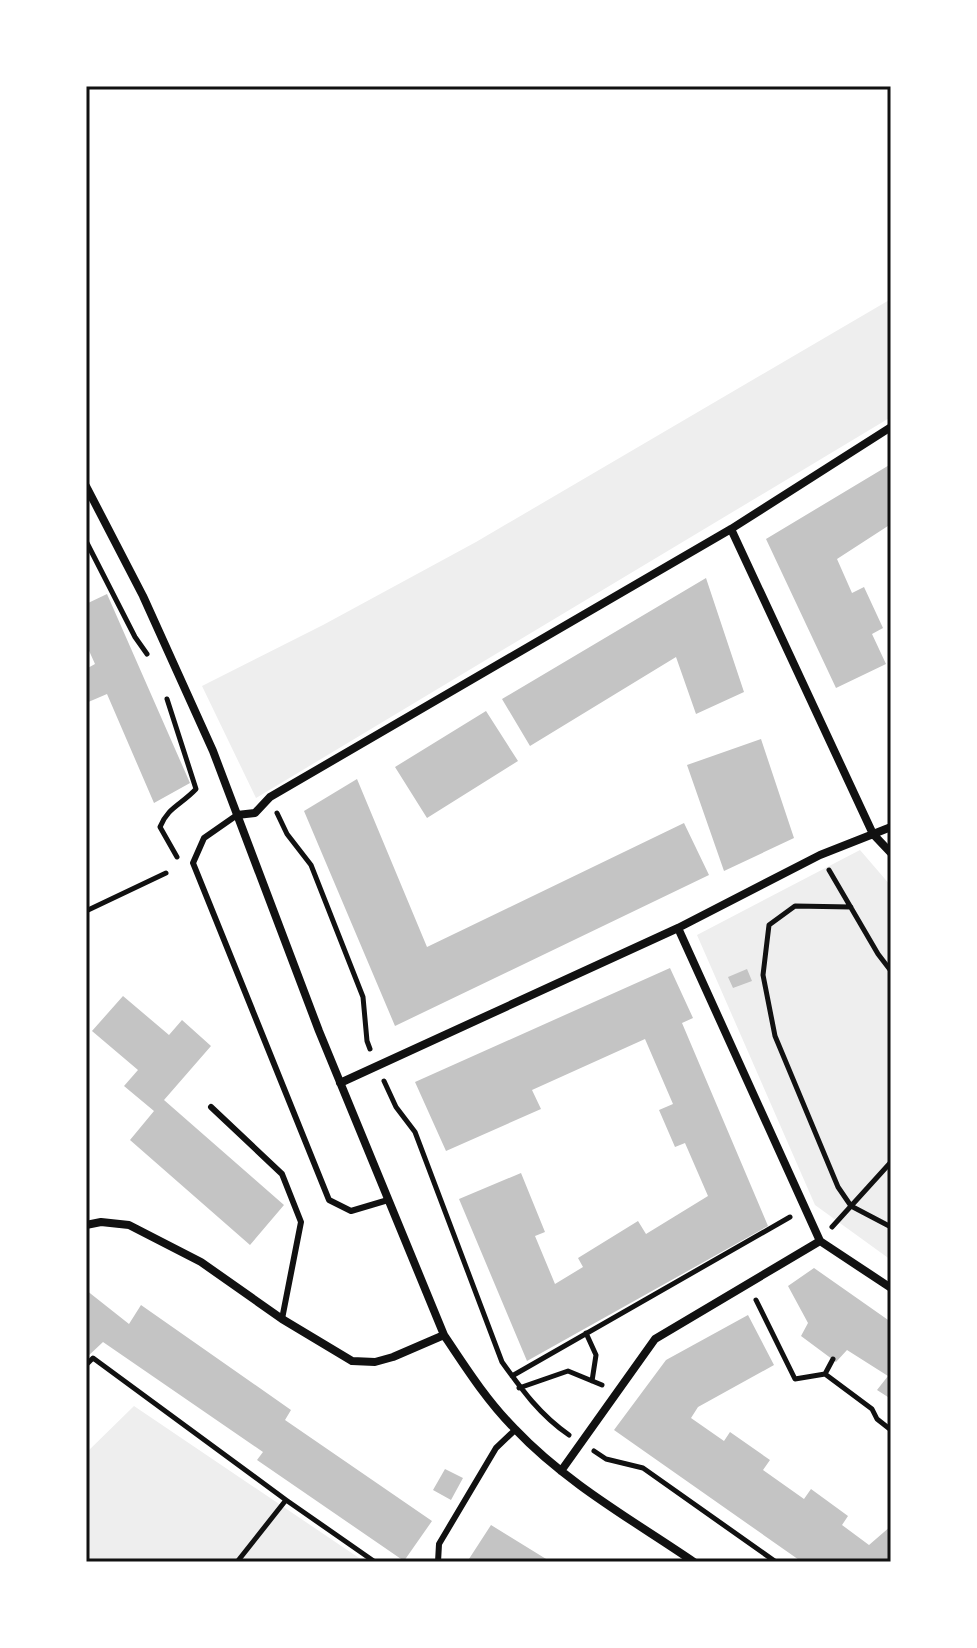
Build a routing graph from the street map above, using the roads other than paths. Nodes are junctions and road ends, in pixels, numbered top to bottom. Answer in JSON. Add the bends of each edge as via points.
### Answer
{"nodes":[{"id":1,"x":891,"y":427,"type":"edge"},
{"id":2,"x":86,"y":486,"type":"edge"},
{"id":3,"x":731,"y":529,"type":"junction"},
{"id":4,"x":237,"y":815,"type":"junction"},
{"id":5,"x":891,"y":827,"type":"edge"},
{"id":6,"x":873,"y":834,"type":"junction"},
{"id":7,"x":891,"y":853,"type":"edge"},
{"id":8,"x":678,"y":928,"type":"junction"},
{"id":9,"x":340,"y":1083,"type":"junction"},
{"id":10,"x":211,"y":1107,"type":"dead end"},
{"id":11,"x":388,"y":1200,"type":"junction"},
{"id":12,"x":86,"y":1225,"type":"edge"},
{"id":13,"x":820,"y":1241,"type":"junction"},
{"id":14,"x":891,"y":1288,"type":"edge"},
{"id":15,"x":282,"y":1319,"type":"junction"},
{"id":16,"x":444,"y":1335,"type":"junction"},
{"id":17,"x":515,"y":1430,"type":"junction"},
{"id":18,"x":561,"y":1471,"type":"junction"},
{"id":19,"x":438,"y":1562,"type":"edge"},
{"id":20,"x":694,"y":1562,"type":"edge"}],
"edges":[{"from":1,"to":3,"type":"street"},
{"from":2,"to":4,"type":"street","via":[[143,596]]},
{"from":3,"to":4,"type":"street","via":[[270,797],[255,813]]},
{"from":3,"to":6,"type":"street"},
{"from":4,"to":9,"type":"street"},
{"from":4,"to":11,"type":"lane","via":[[204,838],[193,863],[329,1200],[351,1211]]},
{"from":5,"to":6,"type":"street"},
{"from":6,"to":7,"type":"street"},
{"from":6,"to":8,"type":"street","via":[[820,855]]},
{"from":8,"to":9,"type":"street"},
{"from":8,"to":13,"type":"street"},
{"from":9,"to":11,"type":"street"},
{"from":10,"to":15,"type":"lane","via":[[282,1174],[301,1222]]},
{"from":11,"to":16,"type":"street"},
{"from":12,"to":15,"type":"street","via":[[129,1225],[201,1262]]},
{"from":13,"to":14,"type":"street"},
{"from":13,"to":18,"type":"street","via":[[655,1339]]},
{"from":15,"to":16,"type":"street","via":[[352,1361],[393,1357]]},
{"from":16,"to":17,"type":"street","via":[[476,1385]]},
{"from":17,"to":18,"type":"street"},
{"from":17,"to":19,"type":"lane","via":[[496,1448],[439,1544]]},
{"from":18,"to":20,"type":"street"}]}
